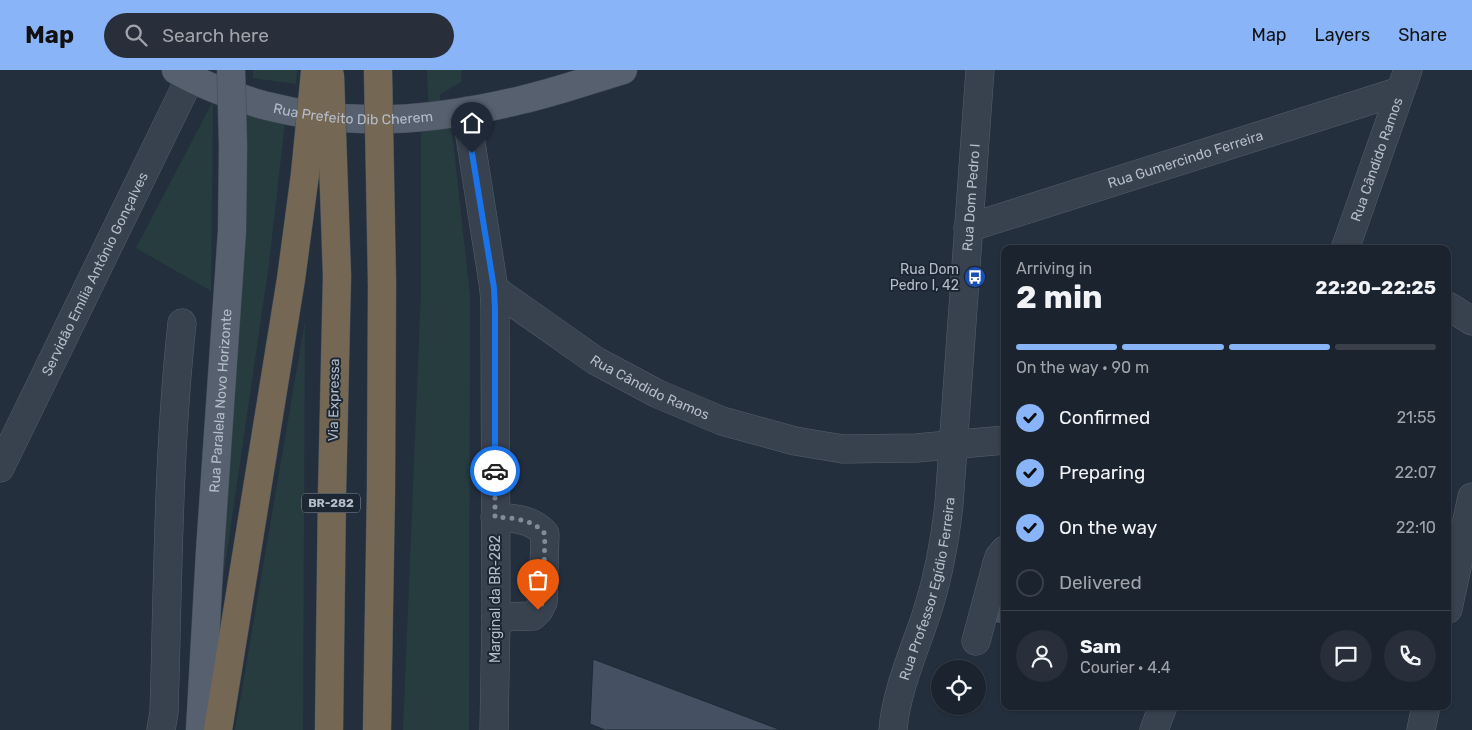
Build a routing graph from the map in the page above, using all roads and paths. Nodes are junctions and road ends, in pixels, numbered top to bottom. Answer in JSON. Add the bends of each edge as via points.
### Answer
{"nodes":[{"id":1,"x":231,"y":70,"type":"edge"},
{"id":2,"x":378,"y":70,"type":"edge"},
{"id":3,"x":980,"y":70,"type":"edge"},
{"id":4,"x":615,"y":71,"type":"edge"},
{"id":5,"x":323,"y":72,"type":"edge"},
{"id":6,"x":183,"y":74,"type":"edge"},
{"id":7,"x":1404,"y":80,"type":"edge"},
{"id":8,"x":466,"y":111,"type":"junction"},
{"id":9,"x":968,"y":228,"type":"junction"},
{"id":10,"x":1351,"y":245,"type":"edge"},
{"id":11,"x":494,"y":288,"type":"junction"},
{"id":12,"x":1451,"y":308,"type":"edge"},
{"id":13,"x":1472,"y":321,"type":"edge"},
{"id":14,"x":182,"y":323,"type":"dead end"},
{"id":15,"x":1001,"y":440,"type":"edge"},
{"id":16,"x":952,"y":444,"type":"junction"},
{"id":17,"x":0,"y":468,"type":"edge"},
{"id":18,"x":1472,"y":497,"type":"edge"},
{"id":19,"x":495,"y":517,"type":"junction"},
{"id":20,"x":1001,"y":555,"type":"edge"},
{"id":21,"x":1451,"y":596,"type":"edge"},
{"id":22,"x":496,"y":617,"type":"junction"},
{"id":23,"x":976,"y":641,"type":"dead end"},
{"id":24,"x":1162,"y":710,"type":"edge"},
{"id":25,"x":1425,"y":710,"type":"edge"},
{"id":26,"x":161,"y":730,"type":"edge"},
{"id":27,"x":200,"y":730,"type":"edge"},
{"id":28,"x":218,"y":730,"type":"edge"},
{"id":29,"x":329,"y":730,"type":"edge"},
{"id":30,"x":377,"y":730,"type":"edge"},
{"id":31,"x":498,"y":730,"type":"edge"},
{"id":32,"x":893,"y":730,"type":"edge"},
{"id":33,"x":1154,"y":730,"type":"edge"},
{"id":34,"x":1421,"y":730,"type":"edge"}],
"edges":[{"from":1,"to":27,"type":"main road","name":"Rua Paralela Novo Horizonte","bridge":true,"via":[[232,230]]},
{"from":2,"to":30,"type":"highway","bridge":true,"via":[[382,479]]},
{"from":3,"to":9,"type":"street","name":"Rua Dom Pedro I"},
{"from":4,"to":8,"type":"main road","name":"Rua Prefeito Dib Cherem","via":[[522,100]]},
{"from":5,"to":28,"type":"highway","bridge":true},
{"from":5,"to":29,"type":"highway","name":"Via Expressa","number":"BR-282","bridge":true,"via":[[337,276]]},
{"from":6,"to":8,"type":"main road","name":"Rua Prefeito Dib Cherem","via":[[229,96],[334,119],[414,118]]},
{"from":6,"to":17,"type":"street","name":"Servidão Emília Antônio Gonçalves"},
{"from":7,"to":9,"type":"street","name":"Rua Gumercindo Ferreira"},
{"from":7,"to":10,"type":"street","name":"Rua Cândido Ramos"},
{"from":8,"to":11,"type":"street"},
{"from":9,"to":16,"type":"street","name":"Rua Dom Pedro I"},
{"from":11,"to":16,"type":"street","name":"Rua Cândido Ramos","via":[[596,361],[658,394],[722,421],[795,441],[843,449]]},
{"from":11,"to":19,"type":"street","name":"Marginal da BR-282"},
{"from":12,"to":13,"type":"street"},
{"from":14,"to":26,"type":"street","via":[[176,379]]},
{"from":15,"to":16,"type":"street","name":"Rua Cândido Ramos"},
{"from":16,"to":32,"type":"street","name":"Rua Professor Egídio Ferreira","via":[[949,504],[940,569],[902,688]]},
{"from":18,"to":21,"type":"street"},
{"from":19,"to":22,"type":"street","name":"Marginal da BR-282"},
{"from":19,"to":22,"type":"street","via":[[535,524],[545,534],[543,602],[533,616]]},
{"from":20,"to":23,"type":"street"},
{"from":22,"to":31,"type":"street","name":"Marginal da BR-282"},
{"from":24,"to":33,"type":"street"},
{"from":25,"to":34,"type":"street"}]}
